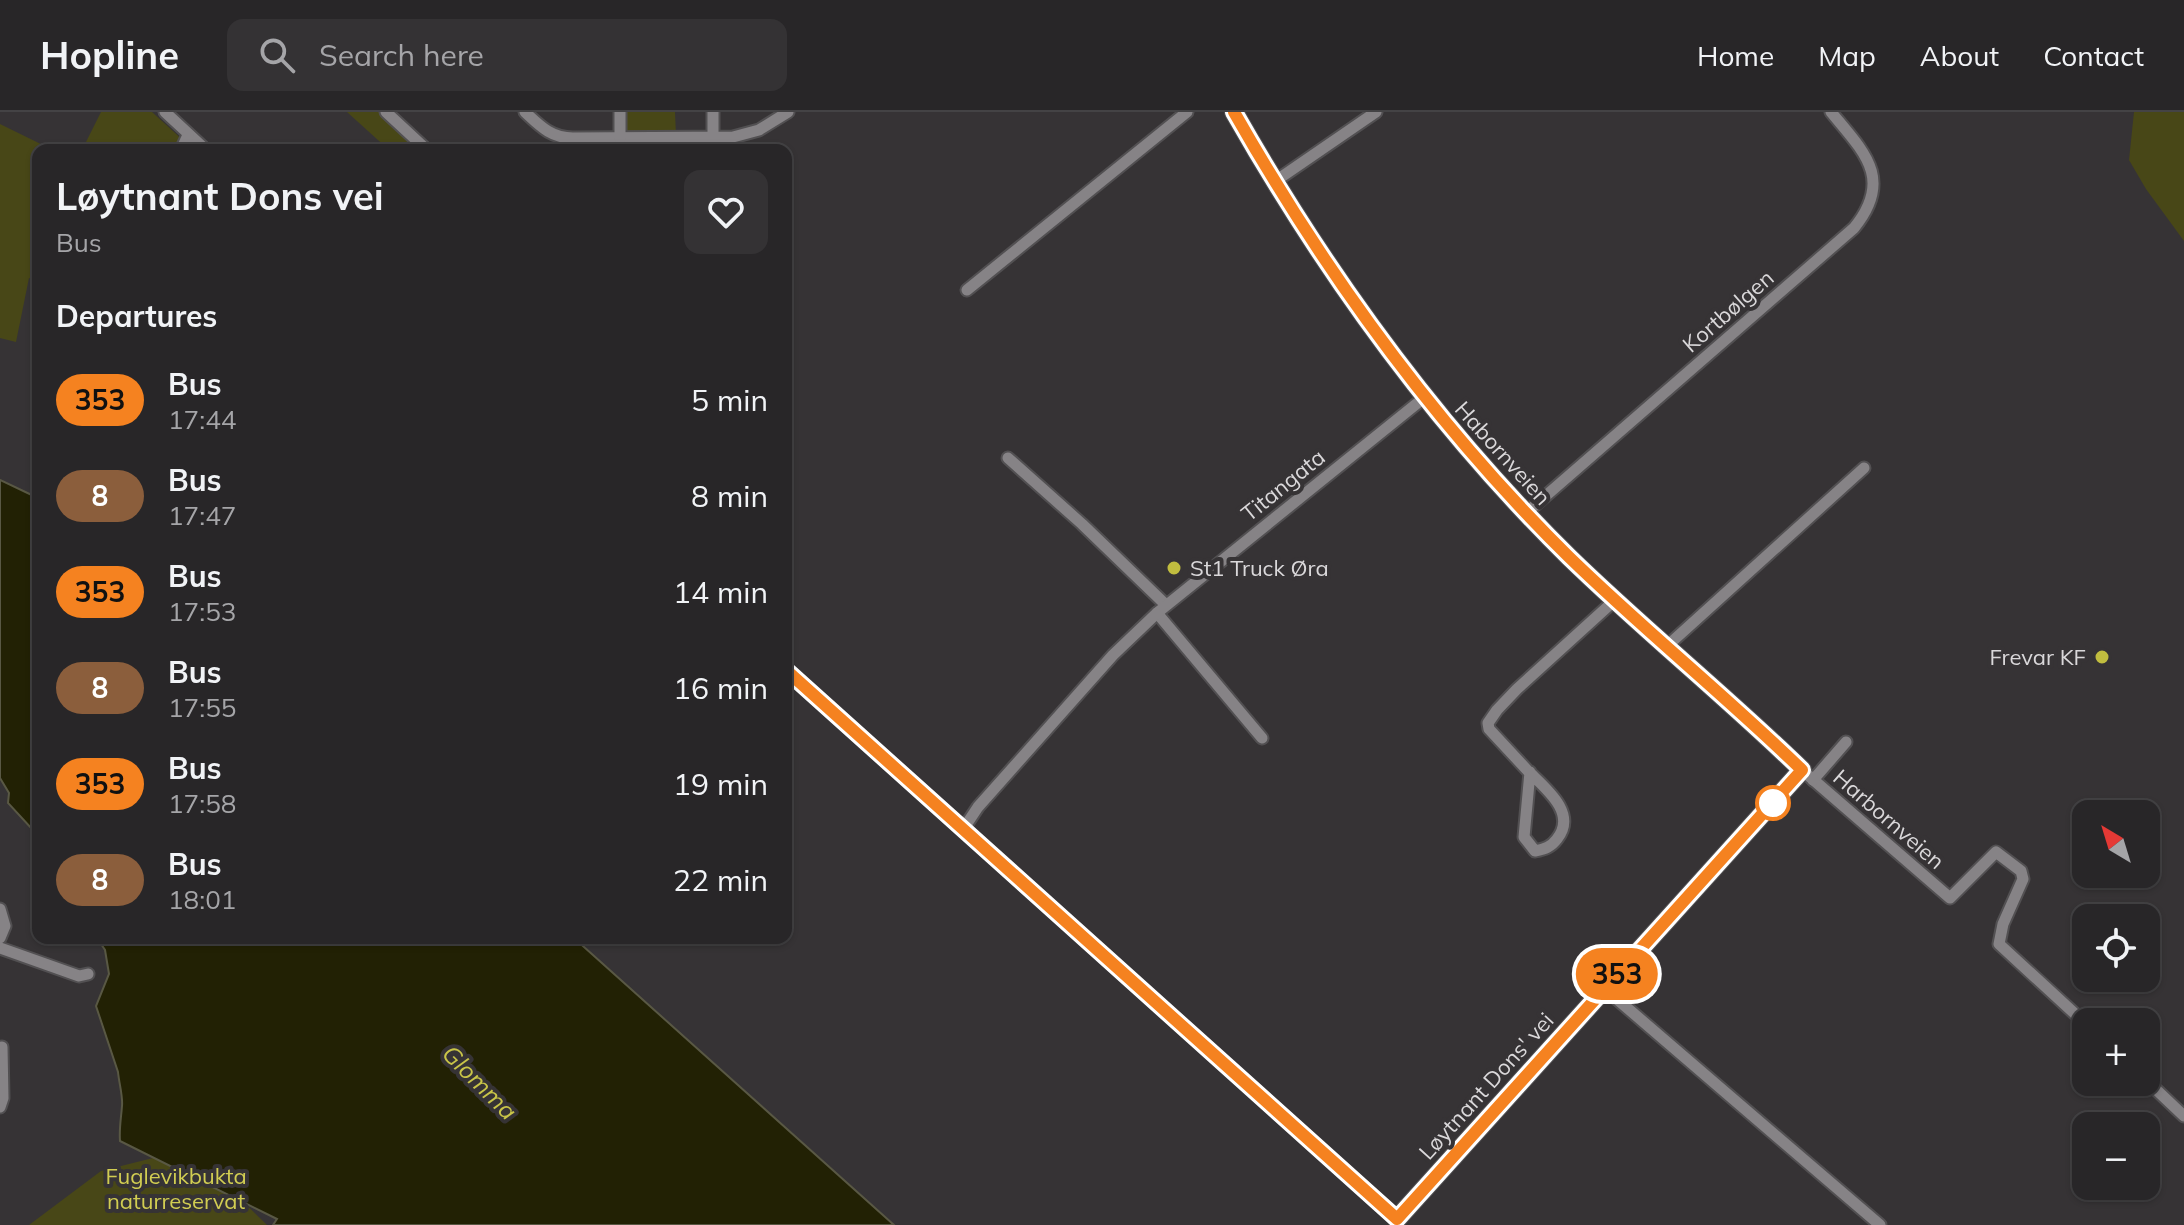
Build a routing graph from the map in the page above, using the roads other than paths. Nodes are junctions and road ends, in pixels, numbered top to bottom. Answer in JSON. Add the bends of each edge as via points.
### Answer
{"nodes":[{"id":1,"x":386,"y":112,"type":"edge"},
{"id":2,"x":525,"y":112,"type":"edge"},
{"id":3,"x":620,"y":112,"type":"edge"},
{"id":4,"x":713,"y":112,"type":"edge"},
{"id":5,"x":788,"y":112,"type":"edge"},
{"id":6,"x":1187,"y":112,"type":"edge"},
{"id":7,"x":1234,"y":112,"type":"edge"},
{"id":8,"x":1376,"y":112,"type":"edge"},
{"id":9,"x":1831,"y":112,"type":"edge"},
{"id":10,"x":173,"y":114,"type":"edge"},
{"id":11,"x":188,"y":135,"type":"junction"},
{"id":12,"x":620,"y":138,"type":"junction"},
{"id":13,"x":184,"y":144,"type":"edge"},
{"id":14,"x":199,"y":144,"type":"edge"},
{"id":15,"x":421,"y":144,"type":"edge"},
{"id":16,"x":713,"y":144,"type":"edge"},
{"id":17,"x":1274,"y":182,"type":"junction"},
{"id":18,"x":967,"y":290,"type":"dead end"},
{"id":19,"x":1425,"y":397,"type":"junction"},
{"id":20,"x":1008,"y":458,"type":"dead end"},
{"id":21,"x":1864,"y":468,"type":"dead end"},
{"id":22,"x":1526,"y":513,"type":"junction"},
{"id":23,"x":1615,"y":600,"type":"junction"},
{"id":24,"x":1161,"y":609,"type":"junction"},
{"id":25,"x":1666,"y":647,"type":"junction"},
{"id":26,"x":792,"y":675,"type":"edge"},
{"id":27,"x":1262,"y":738,"type":"dead end"},
{"id":28,"x":1846,"y":742,"type":"dead end"},
{"id":29,"x":1530,"y":772,"type":"junction"},
{"id":30,"x":1808,"y":775,"type":"junction"},
{"id":31,"x":964,"y":828,"type":"junction"},
{"id":32,"x":0,"y":909,"type":"edge"},
{"id":33,"x":0,"y":938,"type":"edge"},
{"id":34,"x":0,"y":948,"type":"edge"},
{"id":35,"x":88,"y":974,"type":"dead end"},
{"id":36,"x":1604,"y":988,"type":"junction"},
{"id":37,"x":2072,"y":1011,"type":"edge"},
{"id":38,"x":2,"y":1047,"type":"dead end"},
{"id":39,"x":2160,"y":1093,"type":"edge"},
{"id":40,"x":0,"y":1107,"type":"edge"},
{"id":41,"x":2184,"y":1116,"type":"edge"},
{"id":42,"x":1397,"y":1219,"type":"joint"},
{"id":43,"x":1880,"y":1225,"type":"edge"}],
"edges":[{"from":1,"to":15,"type":"street"},
{"from":2,"to":12,"type":"street","via":[[546,132],[564,138]]},
{"from":3,"to":12,"type":"street"},
{"from":4,"to":16,"type":"street"},
{"from":5,"to":16,"type":"street","via":[[759,130]]},
{"from":6,"to":18,"type":"street"},
{"from":7,"to":17,"type":"highway","name":"Habornveien"},
{"from":8,"to":17,"type":"street"},
{"from":9,"to":22,"type":"street","name":"Kortbølgen","via":[[1868,161],[1873,180],[1866,214]]},
{"from":10,"to":11,"type":"street"},
{"from":11,"to":13,"type":"street"},
{"from":11,"to":14,"type":"street"},
{"from":12,"to":16,"type":"street"},
{"from":17,"to":19,"type":"highway","name":"Habornveien"},
{"from":19,"to":22,"type":"highway","name":"Habornveien"},
{"from":19,"to":24,"type":"street","name":"Titangata"},
{"from":20,"to":24,"type":"street","via":[[1082,524]]},
{"from":21,"to":25,"type":"street"},
{"from":22,"to":23,"type":"highway","name":"Habornveien"},
{"from":23,"to":25,"type":"highway","name":"Habornveien"},
{"from":23,"to":29,"type":"street","via":[[1489,721],[1489,729]]},
{"from":24,"to":27,"type":"street"},
{"from":24,"to":31,"type":"street","name":"Titangata","via":[[1082,690]]},
{"from":25,"to":30,"type":"highway","name":"Habornveien"},
{"from":26,"to":31,"type":"street"},
{"from":28,"to":30,"type":"street"},
{"from":29,"to":29,"type":"street","via":[[1555,798],[1564,824],[1555,841],[1535,851],[1524,837]]},
{"from":30,"to":36,"type":"highway","name":"Løytnant Dons' vei"},
{"from":30,"to":37,"type":"street","name":"Harbornveien","via":[[1950,898],[1996,852],[2021,871],[2023,879],[1999,944]]},
{"from":31,"to":42,"type":"street"},
{"from":32,"to":33,"type":"street","via":[[5,926]]},
{"from":34,"to":35,"type":"street","via":[[79,976]]},
{"from":36,"to":42,"type":"highway","name":"Løytnant Dons' vei"},
{"from":36,"to":43,"type":"street"},
{"from":38,"to":40,"type":"street"},
{"from":39,"to":41,"type":"street"}]}
